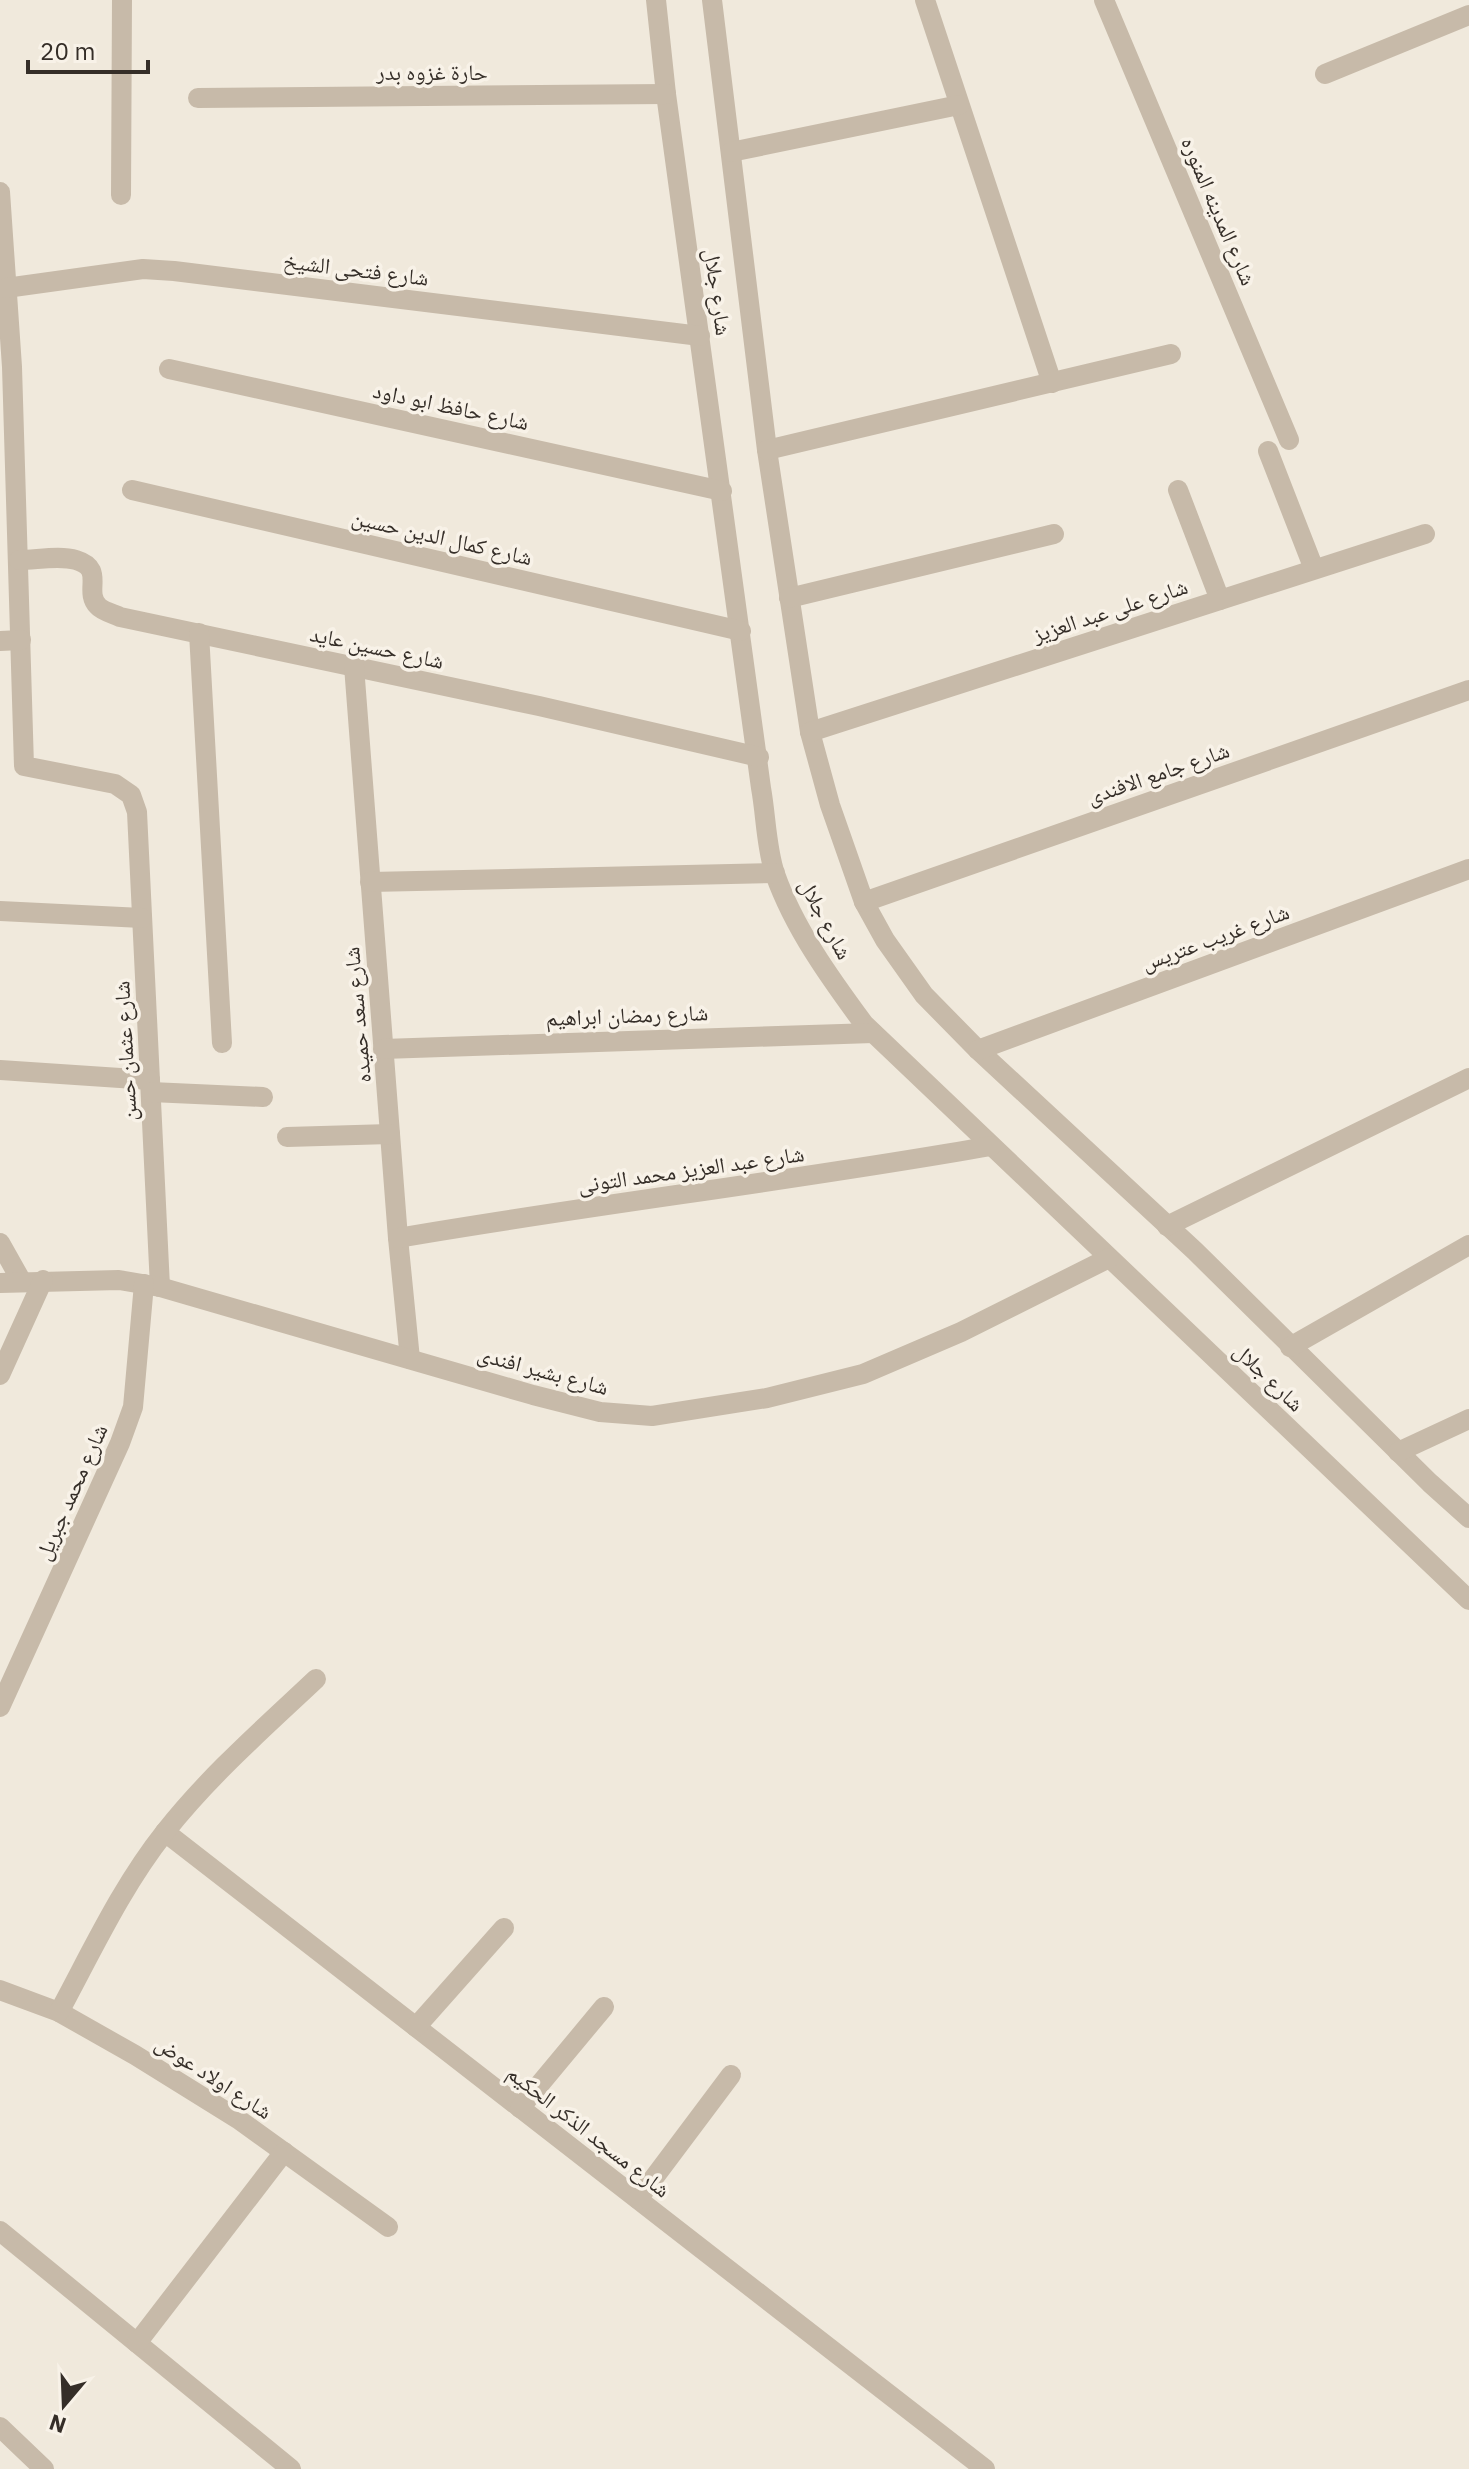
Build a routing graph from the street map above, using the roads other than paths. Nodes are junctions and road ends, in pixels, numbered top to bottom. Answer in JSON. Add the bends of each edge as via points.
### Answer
{"nodes":[{"id":1,"x":122,"y":0,"type":"edge"},
{"id":2,"x":656,"y":0,"type":"edge"},
{"id":3,"x":712,"y":0,"type":"edge"},
{"id":4,"x":925,"y":0,"type":"edge"},
{"id":5,"x":1104,"y":0,"type":"edge"},
{"id":6,"x":1469,"y":15,"type":"edge"},
{"id":7,"x":1325,"y":74,"type":"dead end"},
{"id":8,"x":666,"y":94,"type":"junction"},
{"id":9,"x":198,"y":98,"type":"dead end"},
{"id":10,"x":959,"y":105,"type":"junction"},
{"id":11,"x":731,"y":152,"type":"junction"},
{"id":12,"x":0,"y":192,"type":"edge"},
{"id":13,"x":121,"y":195,"type":"dead end"},
{"id":14,"x":6,"y":288,"type":"junction"},
{"id":15,"x":700,"y":336,"type":"junction"},
{"id":16,"x":1171,"y":354,"type":"dead end"},
{"id":17,"x":169,"y":369,"type":"dead end"},
{"id":18,"x":1052,"y":383,"type":"junction"},
{"id":19,"x":1289,"y":440,"type":"dead end"},
{"id":20,"x":767,"y":450,"type":"junction"},
{"id":21,"x":1268,"y":451,"type":"dead end"},
{"id":22,"x":8,"y":479,"type":"edge"},
{"id":23,"x":132,"y":490,"type":"dead end"},
{"id":24,"x":1178,"y":490,"type":"dead end"},
{"id":25,"x":722,"y":491,"type":"junction"},
{"id":26,"x":1054,"y":534,"type":"dead end"},
{"id":27,"x":1425,"y":534,"type":"dead end"},
{"id":28,"x":19,"y":560,"type":"junction"},
{"id":29,"x":1314,"y":569,"type":"junction"},
{"id":30,"x":789,"y":598,"type":"junction"},
{"id":31,"x":1220,"y":600,"type":"junction"},
{"id":32,"x":741,"y":631,"type":"junction"},
{"id":33,"x":199,"y":633,"type":"junction"},
{"id":34,"x":21,"y":640,"type":"junction"},
{"id":35,"x":0,"y":641,"type":"edge"},
{"id":36,"x":354,"y":666,"type":"junction"},
{"id":37,"x":1469,"y":690,"type":"edge"},
{"id":38,"x":810,"y":732,"type":"junction"},
{"id":39,"x":759,"y":757,"type":"junction"},
{"id":40,"x":1469,"y":869,"type":"edge"},
{"id":41,"x":775,"y":873,"type":"junction"},
{"id":42,"x":370,"y":882,"type":"junction"},
{"id":43,"x":864,"y":902,"type":"junction"},
{"id":44,"x":0,"y":911,"type":"edge"},
{"id":45,"x":142,"y":918,"type":"junction"},
{"id":46,"x":873,"y":1033,"type":"junction"},
{"id":47,"x":222,"y":1043,"type":"dead end"},
{"id":48,"x":383,"y":1049,"type":"junction"},
{"id":49,"x":978,"y":1050,"type":"junction"},
{"id":50,"x":0,"y":1070,"type":"edge"},
{"id":51,"x":1469,"y":1078,"type":"edge"},
{"id":52,"x":150,"y":1086,"type":"junction"},
{"id":53,"x":263,"y":1097,"type":"dead end"},
{"id":54,"x":390,"y":1134,"type":"junction"},
{"id":55,"x":287,"y":1137,"type":"dead end"},
{"id":56,"x":991,"y":1146,"type":"junction"},
{"id":57,"x":1167,"y":1226,"type":"junction"},
{"id":58,"x":398,"y":1238,"type":"junction"},
{"id":59,"x":0,"y":1243,"type":"edge"},
{"id":60,"x":1469,"y":1245,"type":"edge"},
{"id":61,"x":1109,"y":1258,"type":"junction"},
{"id":62,"x":43,"y":1280,"type":"junction"},
{"id":63,"x":22,"y":1282,"type":"junction"},
{"id":64,"x":0,"y":1283,"type":"edge"},
{"id":65,"x":152,"y":1286,"type":"junction"},
{"id":66,"x":1290,"y":1347,"type":"junction"},
{"id":67,"x":410,"y":1359,"type":"junction"},
{"id":68,"x":0,"y":1375,"type":"edge"},
{"id":69,"x":1469,"y":1419,"type":"edge"},
{"id":70,"x":1398,"y":1452,"type":"junction"},
{"id":71,"x":1469,"y":1518,"type":"edge"},
{"id":72,"x":1469,"y":1600,"type":"edge"},
{"id":73,"x":316,"y":1679,"type":"dead end"},
{"id":74,"x":0,"y":1707,"type":"edge"},
{"id":75,"x":165,"y":1832,"type":"junction"},
{"id":76,"x":504,"y":1928,"type":"dead end"},
{"id":77,"x":0,"y":1990,"type":"edge"},
{"id":78,"x":604,"y":2007,"type":"dead end"},
{"id":79,"x":59,"y":2012,"type":"junction"},
{"id":80,"x":416,"y":2027,"type":"junction"},
{"id":81,"x":731,"y":2075,"type":"dead end"},
{"id":82,"x":520,"y":2108,"type":"junction"},
{"id":83,"x":284,"y":2152,"type":"junction"},
{"id":84,"x":638,"y":2199,"type":"junction"},
{"id":85,"x":388,"y":2227,"type":"dead end"},
{"id":86,"x":0,"y":2231,"type":"edge"},
{"id":87,"x":137,"y":2343,"type":"junction"},
{"id":88,"x":0,"y":2427,"type":"edge"},
{"id":89,"x":44,"y":2469,"type":"edge"},
{"id":90,"x":291,"y":2469,"type":"edge"},
{"id":91,"x":984,"y":2469,"type":"edge"}],
"edges":[{"from":1,"to":13,"type":"street"},
{"from":2,"to":8,"type":"street","name":"شارع جلال"},
{"from":3,"to":11,"type":"street","name":"شارع جلال"},
{"from":4,"to":10,"type":"street"},
{"from":5,"to":19,"type":"street","name":"شارع المدينه المنوره"},
{"from":6,"to":7,"type":"street"},
{"from":8,"to":9,"type":"street","name":"حارة غزوه بدر"},
{"from":8,"to":15,"type":"street","name":"شارع جلال"},
{"from":10,"to":11,"type":"street"},
{"from":10,"to":18,"type":"street"},
{"from":11,"to":20,"type":"street","name":"شارع جلال"},
{"from":12,"to":14,"type":"street"},
{"from":14,"to":15,"type":"street","name":"شارع فتحى الشيخ","via":[[143,269],[174,271]]},
{"from":14,"to":22,"type":"street"},
{"from":15,"to":25,"type":"street","name":"شارع جلال"},
{"from":16,"to":18,"type":"street"},
{"from":17,"to":25,"type":"street","name":"شارع حافظ ابو داود"},
{"from":18,"to":20,"type":"street"},
{"from":20,"to":30,"type":"street","name":"شارع جلال"},
{"from":21,"to":29,"type":"street"},
{"from":22,"to":28,"type":"street"},
{"from":23,"to":32,"type":"street","name":"شارع كمال الدين حسين"},
{"from":24,"to":31,"type":"street"},
{"from":25,"to":32,"type":"street","name":"شارع جلال"},
{"from":26,"to":30,"type":"street"},
{"from":27,"to":29,"type":"street","name":"شارع على عبد العزيز"},
{"from":28,"to":33,"type":"street","name":"شارع حسين عايد","via":[[74,559],[89,567],[98,607],[120,617]]},
{"from":28,"to":34,"type":"street"},
{"from":29,"to":31,"type":"street","name":"شارع على عبد العزيز"},
{"from":30,"to":38,"type":"street","name":"شارع جلال"},
{"from":31,"to":38,"type":"street","name":"شارع على عبد العزيز"},
{"from":32,"to":39,"type":"street","name":"شارع جلال"},
{"from":33,"to":36,"type":"street","name":"شارع حسين عايد"},
{"from":33,"to":47,"type":"street"},
{"from":34,"to":35,"type":"street"},
{"from":34,"to":45,"type":"street","name":"شارع عثمان حسن","via":[[24,766],[115,784],[131,795],[137,812]]},
{"from":36,"to":39,"type":"street","name":"شارع حسين عايد"},
{"from":36,"to":42,"type":"street","name":"شارع سعد حميده"},
{"from":37,"to":43,"type":"street","name":"شارع جامع الافندى"},
{"from":38,"to":43,"type":"street","name":"شارع جلال"},
{"from":39,"to":41,"type":"street","name":"شارع جلال"},
{"from":40,"to":49,"type":"street","name":"شارع غريب عتريس"},
{"from":41,"to":42,"type":"street"},
{"from":41,"to":46,"type":"street","name":"شارع جلال","via":[[826,973]]},
{"from":42,"to":48,"type":"street","name":"شارع سعد حميده"},
{"from":43,"to":49,"type":"street","name":"شارع جلال","via":[[924,995]]},
{"from":44,"to":45,"type":"street"},
{"from":45,"to":52,"type":"street","name":"شارع عثمان حسن"},
{"from":46,"to":48,"type":"street","name":"شارع رمضان ابراهيم"},
{"from":46,"to":56,"type":"street","name":"شارع جلال"},
{"from":48,"to":54,"type":"street","name":"شارع سعد حميده"},
{"from":49,"to":57,"type":"street","name":"شارع جلال"},
{"from":50,"to":52,"type":"street"},
{"from":51,"to":57,"type":"street"},
{"from":52,"to":53,"type":"street"},
{"from":52,"to":65,"type":"street","name":"شارع عثمان حسن"},
{"from":54,"to":55,"type":"street"},
{"from":54,"to":58,"type":"street","name":"شارع سعد حميده"},
{"from":56,"to":58,"type":"street","name":"شارع عبد العزيز محمد التونى"},
{"from":56,"to":61,"type":"street","name":"شارع جلال"},
{"from":57,"to":66,"type":"street","name":"شارع جلال"},
{"from":58,"to":67,"type":"street","name":"شارع سعد حميده"},
{"from":59,"to":63,"type":"street"},
{"from":60,"to":66,"type":"street"},
{"from":61,"to":67,"type":"street","name":"شارع بشير افندى","via":[[863,1374],[767,1398],[652,1416],[600,1412]]},
{"from":61,"to":72,"type":"street","name":"شارع جلال"},
{"from":62,"to":63,"type":"street","name":"شارع بشير افندى"},
{"from":62,"to":65,"type":"street","name":"شارع بشير افندى","via":[[119,1280]]},
{"from":62,"to":68,"type":"street"},
{"from":63,"to":64,"type":"street","name":"شارع بشير افندى"},
{"from":65,"to":67,"type":"street","name":"شارع بشير افندى"},
{"from":65,"to":74,"type":"street","name":"شارع محمد جبريل","via":[[133,1407]]},
{"from":66,"to":70,"type":"street","name":"شارع جلال"},
{"from":69,"to":70,"type":"street"},
{"from":70,"to":71,"type":"street","name":"شارع جلال"},
{"from":73,"to":75,"type":"street","via":[[210,1780]]},
{"from":75,"to":79,"type":"street","via":[[136,1871]]},
{"from":75,"to":80,"type":"street","name":"شارع مسجد الذكر الحكيم"},
{"from":76,"to":80,"type":"street"},
{"from":77,"to":79,"type":"street","name":"شارع اولاد عوض"},
{"from":78,"to":82,"type":"street"},
{"from":79,"to":83,"type":"street","name":"شارع اولاد عوض"},
{"from":80,"to":82,"type":"street","name":"شارع مسجد الذكر الحكيم"},
{"from":81,"to":84,"type":"street"},
{"from":82,"to":84,"type":"street","name":"شارع مسجد الذكر الحكيم"},
{"from":83,"to":85,"type":"street","name":"شارع اولاد عوض"},
{"from":83,"to":87,"type":"street"},
{"from":84,"to":91,"type":"street","name":"شارع مسجد الذكر الحكيم"},
{"from":86,"to":87,"type":"street"},
{"from":87,"to":90,"type":"street"},
{"from":88,"to":89,"type":"street"}]}
